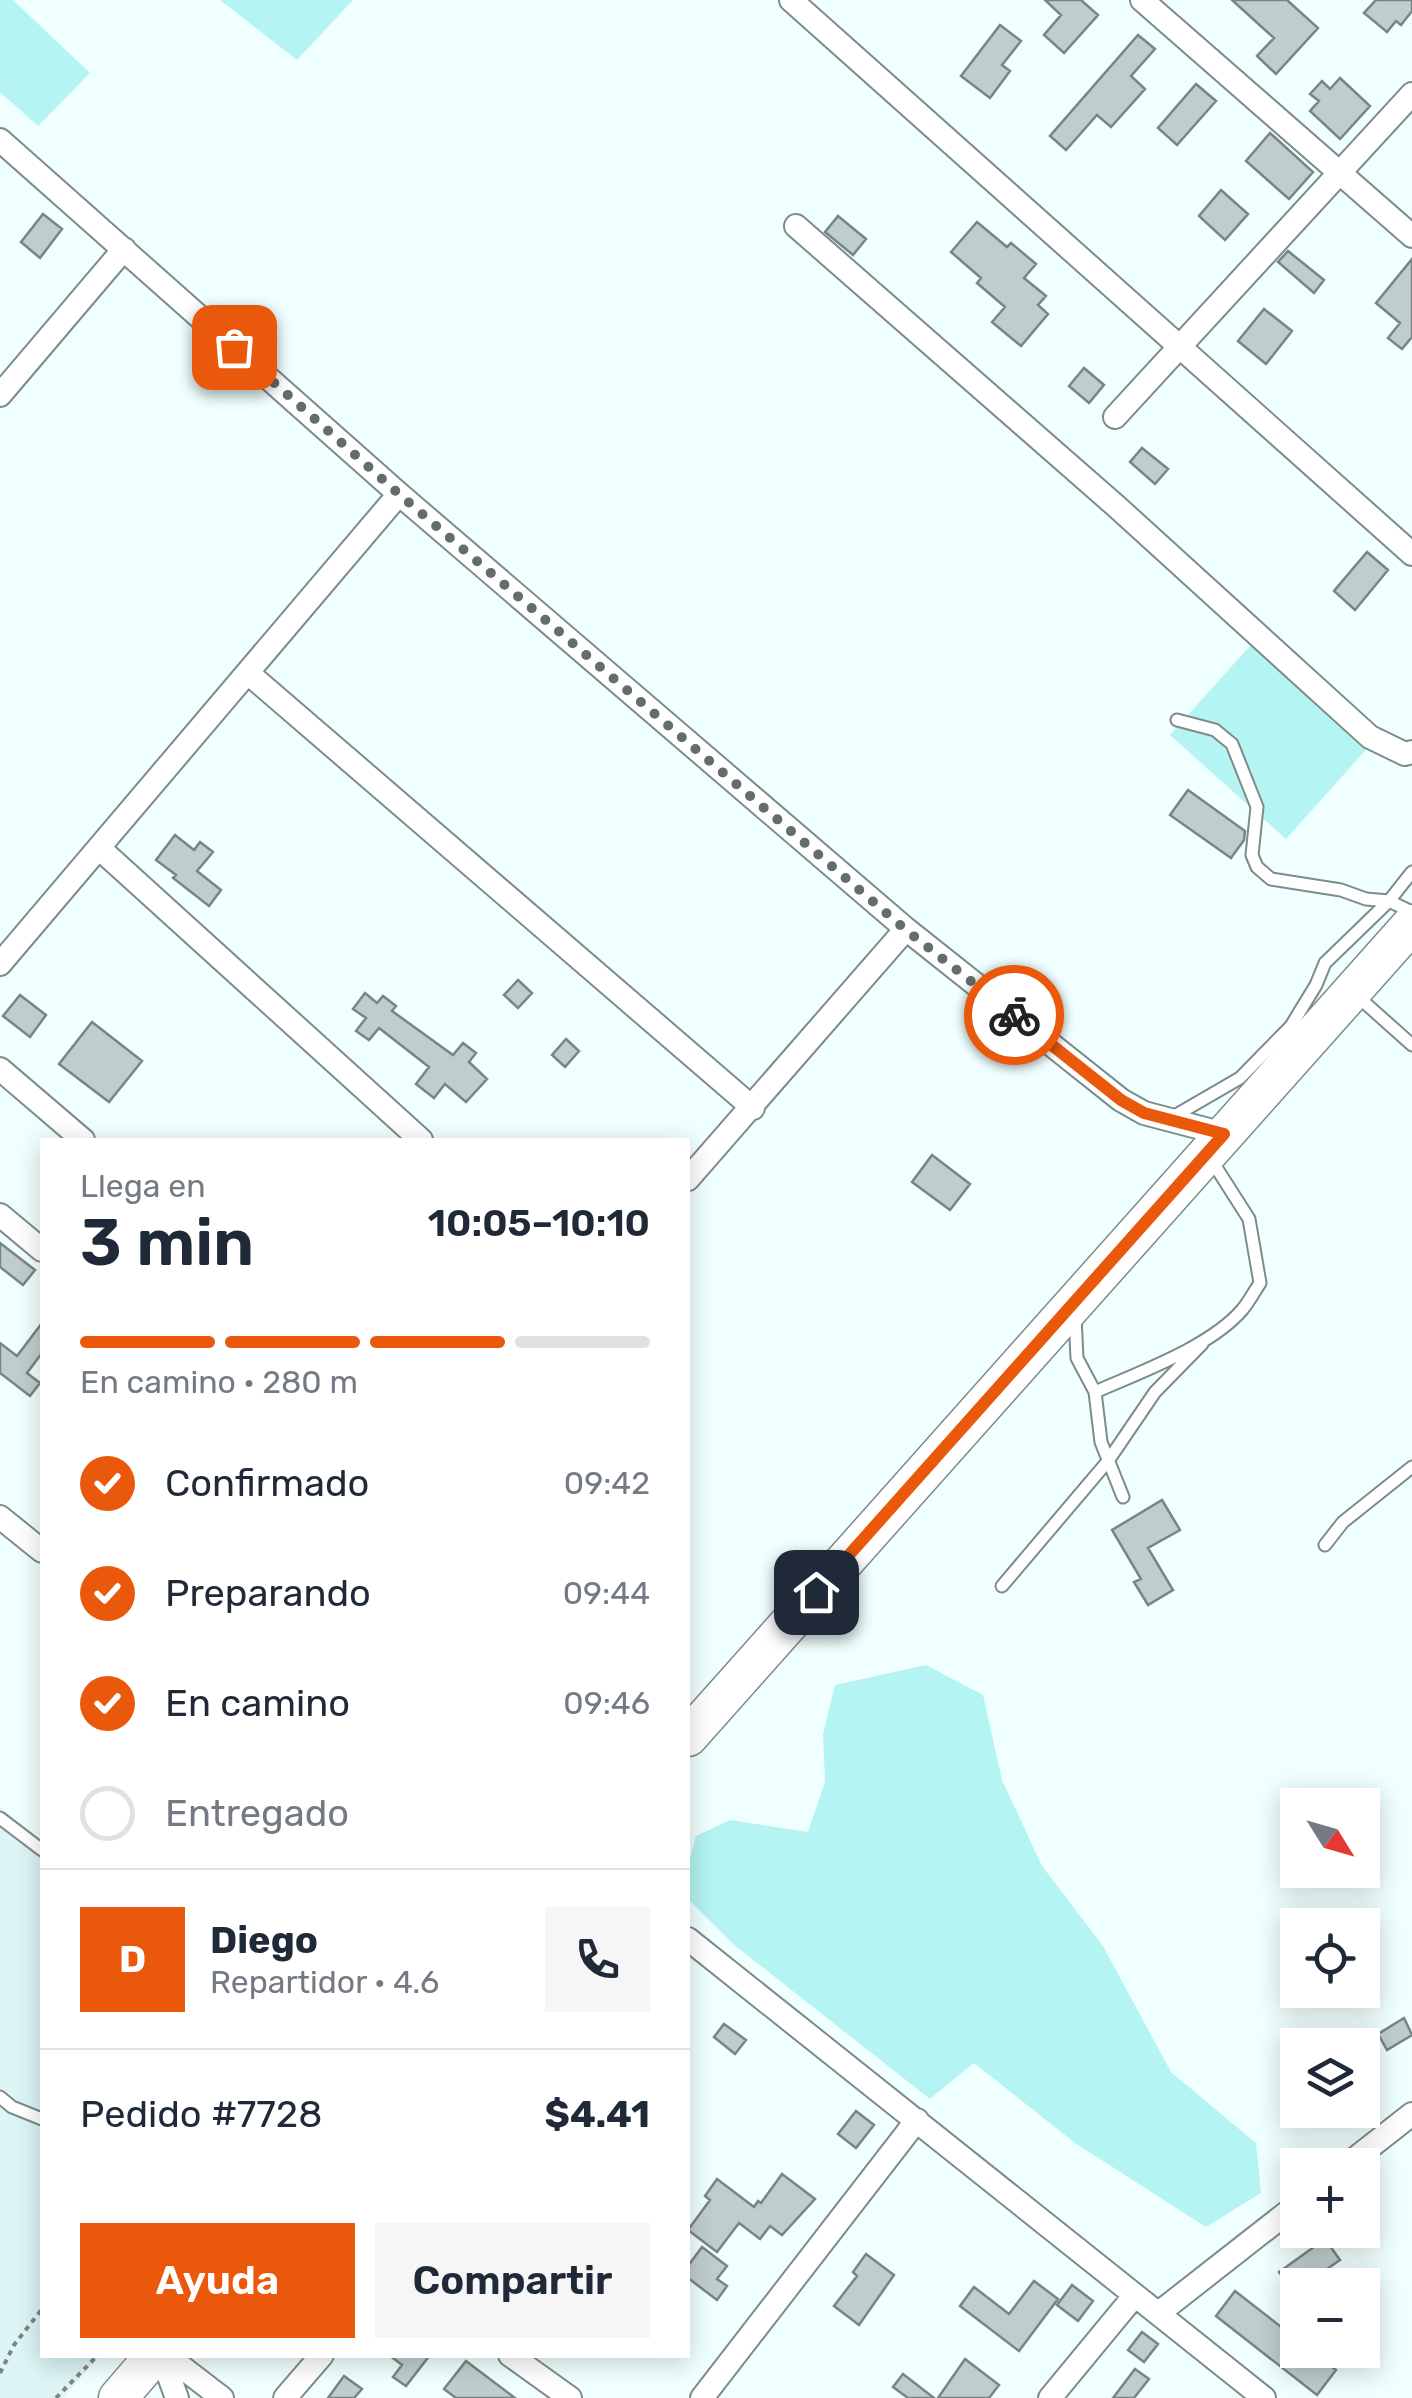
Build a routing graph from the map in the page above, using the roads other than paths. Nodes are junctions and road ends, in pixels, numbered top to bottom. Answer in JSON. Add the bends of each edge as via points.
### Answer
{"nodes":[{"id":1,"x":791,"y":0,"type":"edge"},
{"id":2,"x":1142,"y":0,"type":"edge"},
{"id":3,"x":1412,"y":94,"type":"edge"},
{"id":4,"x":0,"y":140,"type":"edge"},
{"id":5,"x":1341,"y":174,"type":"junction"},
{"id":6,"x":796,"y":226,"type":"dead end"},
{"id":7,"x":1412,"y":236,"type":"edge"},
{"id":8,"x":124,"y":249,"type":"junction"},
{"id":9,"x":1179,"y":348,"type":"junction"},
{"id":10,"x":0,"y":396,"type":"edge"},
{"id":11,"x":1115,"y":417,"type":"dead end"},
{"id":12,"x":399,"y":494,"type":"junction"},
{"id":13,"x":1412,"y":554,"type":"edge"},
{"id":14,"x":248,"y":673,"type":"junction"},
{"id":15,"x":1177,"y":720,"type":"dead end"},
{"id":16,"x":1412,"y":752,"type":"edge"},
{"id":17,"x":99,"y":848,"type":"junction"},
{"id":18,"x":1412,"y":872,"type":"edge"},
{"id":19,"x":1400,"y":912,"type":"edge"},
{"id":20,"x":1412,"y":912,"type":"edge"},
{"id":21,"x":906,"y":930,"type":"junction"},
{"id":22,"x":0,"y":964,"type":"edge"},
{"id":23,"x":1351,"y":992,"type":"junction"},
{"id":24,"x":1412,"y":1045,"type":"edge"},
{"id":25,"x":0,"y":1068,"type":"edge"},
{"id":26,"x":752,"y":1108,"type":"junction"},
{"id":27,"x":1170,"y":1118,"type":"junction"},
{"id":28,"x":80,"y":1138,"type":"edge"},
{"id":29,"x":419,"y":1138,"type":"edge"},
{"id":30,"x":1216,"y":1144,"type":"junction"},
{"id":31,"x":690,"y":1177,"type":"edge"},
{"id":32,"x":0,"y":1215,"type":"edge"},
{"id":33,"x":40,"y":1248,"type":"edge"},
{"id":34,"x":1074,"y":1303,"type":"junction"},
{"id":35,"x":1212,"y":1334,"type":"junction"},
{"id":36,"x":1095,"y":1392,"type":"junction"},
{"id":37,"x":1108,"y":1461,"type":"junction"},
{"id":38,"x":1412,"y":1467,"type":"edge"},
{"id":39,"x":1123,"y":1497,"type":"dead end"},
{"id":40,"x":0,"y":1517,"type":"edge"},
{"id":41,"x":1326,"y":1545,"type":"dead end"},
{"id":42,"x":40,"y":1550,"type":"edge"},
{"id":43,"x":1002,"y":1586,"type":"dead end"},
{"id":44,"x":690,"y":1735,"type":"edge"},
{"id":45,"x":0,"y":1818,"type":"edge"},
{"id":46,"x":40,"y":1848,"type":"edge"},
{"id":47,"x":690,"y":1940,"type":"edge"},
{"id":48,"x":0,"y":2097,"type":"edge"},
{"id":49,"x":1412,"y":2114,"type":"edge"},
{"id":50,"x":40,"y":2118,"type":"edge"},
{"id":51,"x":917,"y":2120,"type":"junction"},
{"id":52,"x":1369,"y":2148,"type":"edge"},
{"id":53,"x":1280,"y":2218,"type":"edge"},
{"id":54,"x":1135,"y":2295,"type":"junction"},
{"id":55,"x":1160,"y":2312,"type":"junction"},
{"id":56,"x":158,"y":2358,"type":"edge"},
{"id":57,"x":162,"y":2358,"type":"edge"},
{"id":58,"x":165,"y":2358,"type":"edge"},
{"id":59,"x":319,"y":2358,"type":"edge"},
{"id":60,"x":514,"y":2358,"type":"edge"},
{"id":61,"x":174,"y":2397,"type":"edge"},
{"id":62,"x":118,"y":2398,"type":"edge"},
{"id":63,"x":222,"y":2398,"type":"edge"},
{"id":64,"x":285,"y":2398,"type":"edge"},
{"id":65,"x":570,"y":2398,"type":"edge"},
{"id":66,"x":702,"y":2398,"type":"edge"},
{"id":67,"x":1050,"y":2398,"type":"edge"},
{"id":68,"x":1264,"y":2398,"type":"edge"}],
"edges":[{"from":1,"to":9,"type":"street"},
{"from":2,"to":5,"type":"street"},
{"from":3,"to":5,"type":"street"},
{"from":4,"to":8,"type":"street"},
{"from":5,"to":7,"type":"street"},
{"from":5,"to":9,"type":"street"},
{"from":6,"to":16,"type":"street","via":[[1370,737]]},
{"from":8,"to":10,"type":"street"},
{"from":8,"to":12,"type":"street"},
{"from":9,"to":11,"type":"street"},
{"from":9,"to":13,"type":"street"},
{"from":12,"to":14,"type":"street"},
{"from":12,"to":21,"type":"street"},
{"from":14,"to":17,"type":"street"},
{"from":14,"to":26,"type":"street"},
{"from":15,"to":19,"type":"lane","via":[[1215,730],[1232,744],[1258,807],[1252,855],[1258,868],[1271,879],[1340,890]]},
{"from":17,"to":22,"type":"street"},
{"from":17,"to":29,"type":"street"},
{"from":18,"to":19,"type":"lane"},
{"from":19,"to":20,"type":"lane"},
{"from":19,"to":23,"type":"main road"},
{"from":19,"to":27,"type":"lane","via":[[1325,964],[1290,1026],[1240,1078]]},
{"from":21,"to":26,"type":"street"},
{"from":21,"to":27,"type":"street","via":[[1121,1100]]},
{"from":23,"to":24,"type":"lane"},
{"from":23,"to":30,"type":"main road"},
{"from":25,"to":28,"type":"street"},
{"from":26,"to":31,"type":"street"},
{"from":27,"to":30,"type":"street"},
{"from":30,"to":34,"type":"main road"},
{"from":30,"to":35,"type":"lane","via":[[1249,1219],[1260,1283],[1240,1312]]},
{"from":32,"to":33,"type":"street"},
{"from":34,"to":36,"type":"lane","via":[[1076,1358]]},
{"from":34,"to":44,"type":"main road"},
{"from":35,"to":36,"type":"lane"},
{"from":35,"to":37,"type":"lane","via":[[1155,1392]]},
{"from":36,"to":37,"type":"lane"},
{"from":37,"to":39,"type":"lane"},
{"from":37,"to":43,"type":"lane"},
{"from":38,"to":41,"type":"lane","via":[[1343,1522]]},
{"from":40,"to":42,"type":"street"},
{"from":45,"to":46,"type":"lane"},
{"from":47,"to":51,"type":"street"},
{"from":48,"to":50,"type":"lane"},
{"from":49,"to":52,"type":"street"},
{"from":51,"to":54,"type":"street"},
{"from":51,"to":66,"type":"street"},
{"from":53,"to":55,"type":"street"},
{"from":54,"to":55,"type":"street"},
{"from":54,"to":67,"type":"street"},
{"from":55,"to":68,"type":"street"},
{"from":56,"to":62,"type":"main road"},
{"from":57,"to":61,"type":"street"},
{"from":58,"to":63,"type":"street"},
{"from":59,"to":64,"type":"street"},
{"from":60,"to":65,"type":"street"}]}
